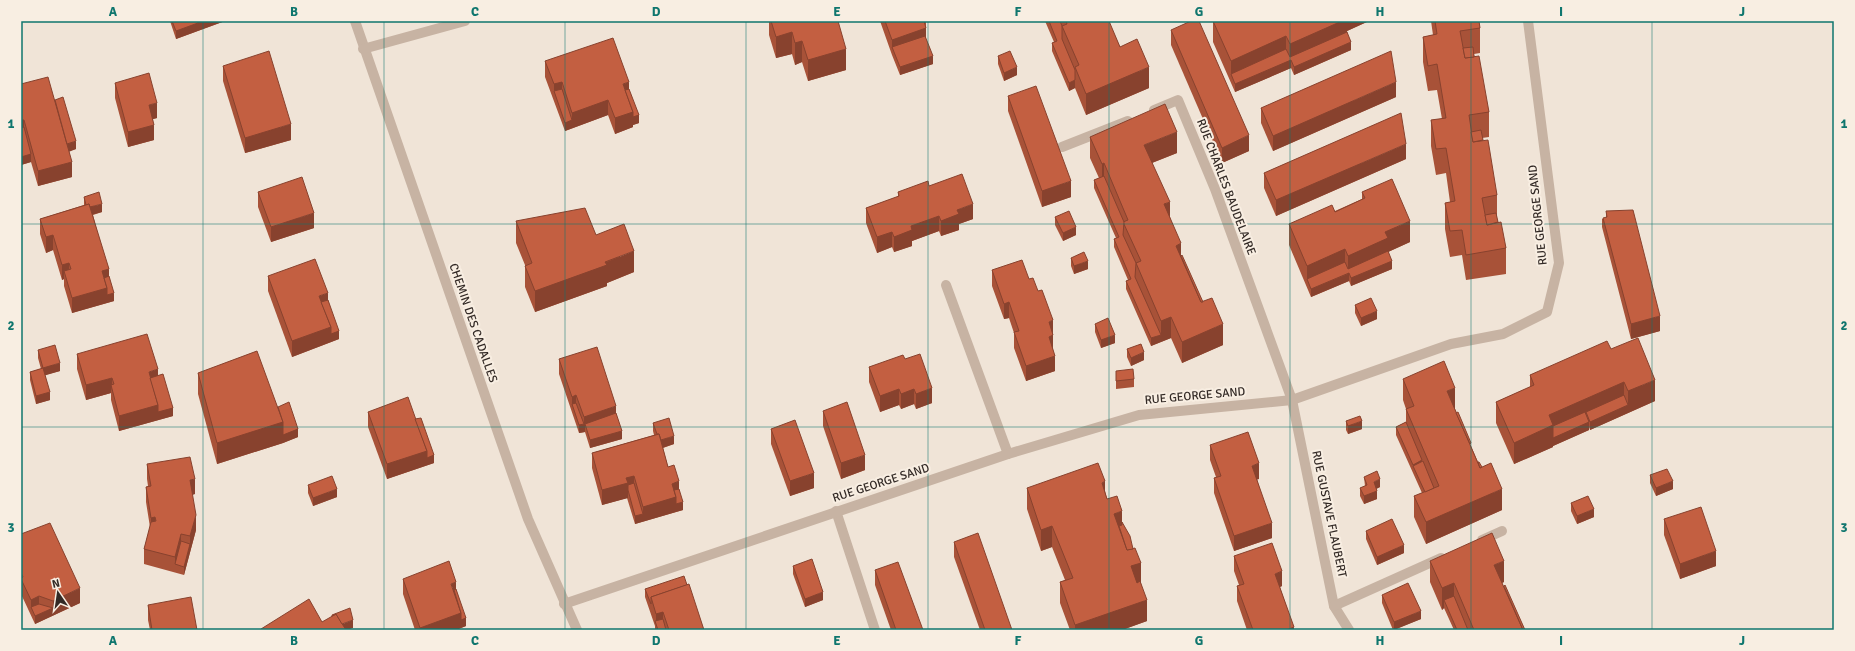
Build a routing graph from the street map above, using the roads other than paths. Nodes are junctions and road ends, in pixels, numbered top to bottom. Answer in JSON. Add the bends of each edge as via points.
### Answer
{"nodes":[{"id":1,"x":355,"y":21,"type":"edge"},
{"id":2,"x":465,"y":21,"type":"edge"},
{"id":3,"x":1528,"y":21,"type":"edge"},
{"id":4,"x":363,"y":49,"type":"junction"},
{"id":5,"x":1062,"y":147,"type":"dead end"},
{"id":6,"x":946,"y":285,"type":"dead end"},
{"id":7,"x":1292,"y":400,"type":"junction"},
{"id":8,"x":1008,"y":454,"type":"junction"},
{"id":9,"x":836,"y":511,"type":"junction"},
{"id":10,"x":1502,"y":531,"type":"dead end"},
{"id":11,"x":1472,"y":544,"type":"edge"},
{"id":12,"x":1451,"y":554,"type":"edge"},
{"id":13,"x":564,"y":604,"type":"junction"},
{"id":14,"x":1334,"y":606,"type":"junction"},
{"id":15,"x":577,"y":630,"type":"edge"},
{"id":16,"x":875,"y":630,"type":"edge"},
{"id":17,"x":1349,"y":630,"type":"edge"}],
"edges":[{"from":1,"to":4,"type":"street","name":"CHEMIN DES CADALLES"},
{"from":2,"to":4,"type":"street"},
{"from":3,"to":7,"type":"street","name":"RUE GEORGE SAND","via":[[1559,263],[1547,312],[1503,334],[1451,344]]},
{"from":4,"to":13,"type":"street","name":"CHEMIN DES CADALLES","via":[[528,519]]},
{"from":5,"to":7,"type":"street","name":"RUE CHARLES BAUDELAIRE","via":[[1178,100],[1215,189]]},
{"from":6,"to":8,"type":"street"},
{"from":7,"to":8,"type":"street","name":"RUE GEORGE SAND","via":[[1139,415]]},
{"from":7,"to":14,"type":"street","name":"RUE GUSTAVE FLAUBERT"},
{"from":8,"to":9,"type":"street","name":"RUE GEORGE SAND"},
{"from":9,"to":13,"type":"street","name":"RUE GEORGE SAND"},
{"from":9,"to":16,"type":"street"},
{"from":10,"to":11,"type":"street"},
{"from":12,"to":14,"type":"street"},
{"from":13,"to":15,"type":"street","name":"CHEMIN DES CADALLES"},
{"from":14,"to":17,"type":"street","name":"RUE GUSTAVE FLAUBERT"}]}
